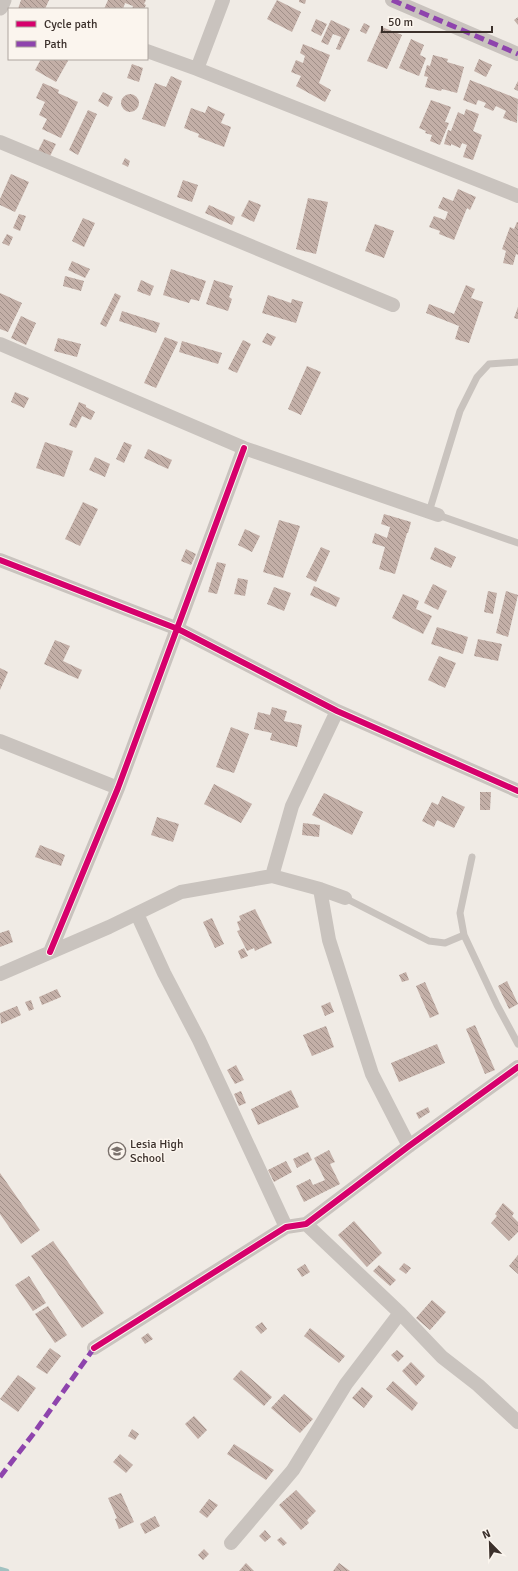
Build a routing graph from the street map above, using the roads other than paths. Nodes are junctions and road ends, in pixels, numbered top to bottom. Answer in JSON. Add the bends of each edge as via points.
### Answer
{"nodes":[{"id":1,"x":3,"y":0,"type":"edge"},
{"id":2,"x":223,"y":0,"type":"edge"},
{"id":3,"x":392,"y":0,"type":"edge"},
{"id":4,"x":0,"y":7,"type":"edge"},
{"id":5,"x":148,"y":51,"type":"edge"},
{"id":6,"x":518,"y":54,"type":"edge"},
{"id":7,"x":197,"y":69,"type":"junction"},
{"id":8,"x":0,"y":142,"type":"edge"},
{"id":9,"x":518,"y":196,"type":"edge"},
{"id":10,"x":393,"y":305,"type":"dead end"},
{"id":11,"x":0,"y":344,"type":"edge"},
{"id":12,"x":518,"y":362,"type":"edge"},
{"id":13,"x":244,"y":448,"type":"junction"},
{"id":14,"x":434,"y":513,"type":"junction"},
{"id":15,"x":518,"y":543,"type":"edge"},
{"id":16,"x":0,"y":560,"type":"edge"},
{"id":17,"x":178,"y":629,"type":"junction"},
{"id":18,"x":337,"y":711,"type":"junction"},
{"id":19,"x":0,"y":741,"type":"edge"},
{"id":20,"x":118,"y":788,"type":"junction"},
{"id":21,"x":518,"y":791,"type":"edge"},
{"id":22,"x":472,"y":857,"type":"dead end"},
{"id":23,"x":272,"y":876,"type":"junction"},
{"id":24,"x":320,"y":889,"type":"junction"},
{"id":25,"x":345,"y":898,"type":"joint"},
{"id":26,"x":137,"y":914,"type":"junction"},
{"id":27,"x":464,"y":934,"type":"junction"},
{"id":28,"x":50,"y":952,"type":"junction"},
{"id":29,"x":0,"y":974,"type":"edge"},
{"id":30,"x":518,"y":1044,"type":"edge"},
{"id":31,"x":518,"y":1067,"type":"edge"},
{"id":32,"x":409,"y":1146,"type":"junction"},
{"id":33,"x":306,"y":1224,"type":"junction"},
{"id":34,"x":286,"y":1228,"type":"junction"},
{"id":35,"x":400,"y":1314,"type":"junction"},
{"id":36,"x":94,"y":1348,"type":"dead end"},
{"id":37,"x":517,"y":1420,"type":"edge"},
{"id":38,"x":231,"y":1544,"type":"dead end"}],
"edges":[{"from":1,"to":4,"type":"street"},
{"from":2,"to":7,"type":"street"},
{"from":3,"to":6,"type":"street"},
{"from":5,"to":7,"type":"street"},
{"from":7,"to":9,"type":"street"},
{"from":8,"to":10,"type":"street"},
{"from":11,"to":13,"type":"street"},
{"from":12,"to":14,"type":"lane","via":[[488,364],[477,377],[460,411]]},
{"from":13,"to":14,"type":"street"},
{"from":13,"to":17,"type":"street"},
{"from":14,"to":15,"type":"lane"},
{"from":16,"to":17,"type":"street"},
{"from":17,"to":18,"type":"street"},
{"from":17,"to":20,"type":"street"},
{"from":18,"to":21,"type":"street"},
{"from":18,"to":23,"type":"street","via":[[292,806]]},
{"from":19,"to":20,"type":"street"},
{"from":20,"to":28,"type":"street"},
{"from":22,"to":27,"type":"lane","via":[[460,913]]},
{"from":23,"to":24,"type":"street"},
{"from":23,"to":26,"type":"street","via":[[181,892]]},
{"from":24,"to":25,"type":"street"},
{"from":24,"to":32,"type":"street","via":[[329,940],[372,1074]]},
{"from":25,"to":27,"type":"lane","via":[[429,941],[444,943]]},
{"from":26,"to":28,"type":"street"},
{"from":26,"to":34,"type":"street"},
{"from":27,"to":30,"type":"lane"},
{"from":28,"to":29,"type":"street"},
{"from":31,"to":32,"type":"street"},
{"from":32,"to":33,"type":"street"},
{"from":33,"to":34,"type":"street"},
{"from":33,"to":35,"type":"street"},
{"from":34,"to":36,"type":"street"},
{"from":35,"to":37,"type":"street","via":[[442,1357]]},
{"from":35,"to":38,"type":"street","via":[[346,1384],[293,1470]]}]}
